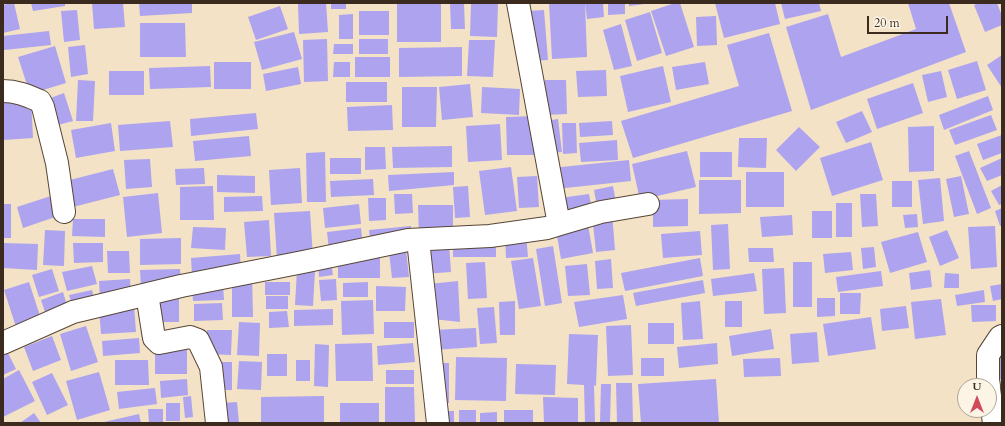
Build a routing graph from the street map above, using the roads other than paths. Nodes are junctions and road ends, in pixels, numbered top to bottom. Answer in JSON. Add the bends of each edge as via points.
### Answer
{"nodes":[{"id":1,"x":518,"y":3,"type":"edge"},
{"id":2,"x":3,"y":91,"type":"edge"},
{"id":3,"x":648,"y":204,"type":"dead end"},
{"id":4,"x":64,"y":212,"type":"dead end"},
{"id":5,"x":560,"y":224,"type":"junction"},
{"id":6,"x":418,"y":240,"type":"junction"},
{"id":7,"x":147,"y":294,"type":"junction"},
{"id":8,"x":1002,"y":336,"type":"edge"},
{"id":9,"x":3,"y":343,"type":"edge"},
{"id":10,"x":988,"y":378,"type":"edge"},
{"id":11,"x":217,"y":423,"type":"edge"},
{"id":12,"x":438,"y":423,"type":"edge"}],
"edges":[{"from":1,"to":5,"type":"street"},
{"from":2,"to":4,"type":"street","via":[[22,93],[40,101],[57,163]]},
{"from":3,"to":5,"type":"street","via":[[601,212]]},
{"from":5,"to":6,"type":"street","via":[[490,236]]},
{"from":6,"to":7,"type":"street"},
{"from":6,"to":12,"type":"street"},
{"from":7,"to":9,"type":"street","via":[[73,312]]},
{"from":7,"to":11,"type":"street","via":[[154,338],[159,342],[190,337],[198,340],[210,367]]},
{"from":8,"to":10,"type":"street","via":[[988,355]]}]}
